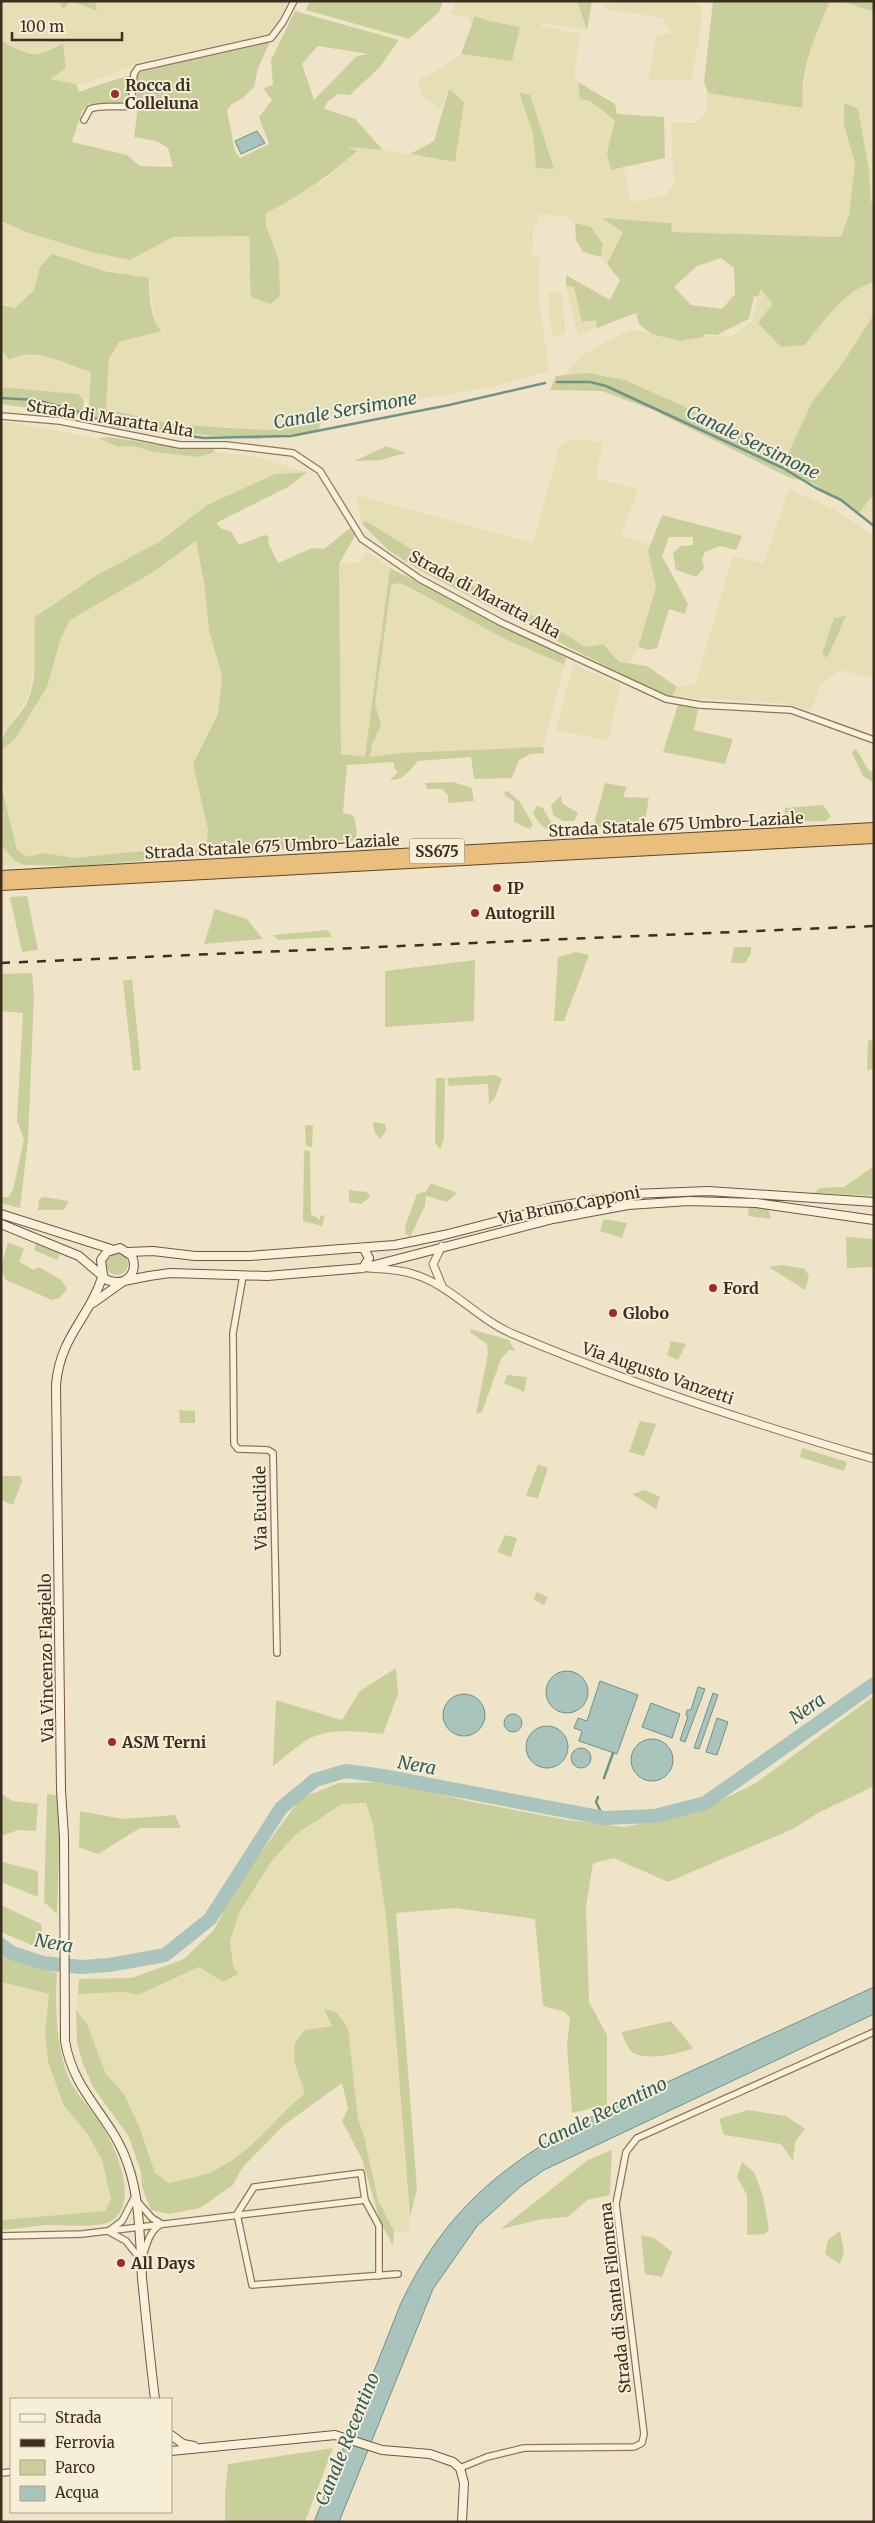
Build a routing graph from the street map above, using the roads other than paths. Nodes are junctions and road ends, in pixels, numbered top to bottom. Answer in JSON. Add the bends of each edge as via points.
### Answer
{"nodes":[{"id":1,"x":294,"y":1,"type":"edge"},
{"id":2,"x":84,"y":120,"type":"dead end"},
{"id":3,"x":1,"y":416,"type":"edge"},
{"id":4,"x":874,"y":740,"type":"edge"},
{"id":5,"x":874,"y":828,"type":"edge"},
{"id":6,"x":874,"y":838,"type":"edge"},
{"id":7,"x":1,"y":876,"type":"edge"},
{"id":8,"x":1,"y":885,"type":"edge"},
{"id":9,"x":874,"y":1202,"type":"edge"},
{"id":10,"x":1,"y":1214,"type":"edge"},
{"id":11,"x":874,"y":1220,"type":"edge"},
{"id":12,"x":1,"y":1224,"type":"edge"},
{"id":13,"x":442,"y":1246,"type":"junction"},
{"id":14,"x":364,"y":1248,"type":"junction"},
{"id":15,"x":111,"y":1249,"type":"junction"},
{"id":16,"x":128,"y":1252,"type":"junction"},
{"id":17,"x":363,"y":1268,"type":"junction"},
{"id":18,"x":103,"y":1275,"type":"junction"},
{"id":19,"x":243,"y":1276,"type":"junction"},
{"id":20,"x":124,"y":1281,"type":"junction"},
{"id":21,"x":444,"y":1288,"type":"junction"},
{"id":22,"x":93,"y":1304,"type":"junction"},
{"id":23,"x":874,"y":1459,"type":"edge"},
{"id":24,"x":277,"y":1652,"type":"dead end"},
{"id":25,"x":874,"y":2032,"type":"edge"},
{"id":26,"x":134,"y":2198,"type":"junction"},
{"id":27,"x":365,"y":2200,"type":"junction"},
{"id":28,"x":237,"y":2214,"type":"junction"},
{"id":29,"x":162,"y":2224,"type":"junction"},
{"id":30,"x":138,"y":2228,"type":"junction"},
{"id":31,"x":108,"y":2231,"type":"junction"},
{"id":32,"x":1,"y":2237,"type":"edge"},
{"id":33,"x":141,"y":2260,"type":"junction"},
{"id":34,"x":398,"y":2274,"type":"dead end"},
{"id":35,"x":379,"y":2276,"type":"junction"},
{"id":36,"x":155,"y":2398,"type":"edge"},
{"id":37,"x":172,"y":2436,"type":"edge"},
{"id":38,"x":203,"y":2448,"type":"junction"},
{"id":39,"x":172,"y":2451,"type":"edge"},
{"id":40,"x":460,"y":2468,"type":"junction"},
{"id":41,"x":462,"y":2522,"type":"edge"}],
"edges":[{"from":1,"to":2,"type":"street","via":[[271,38],[138,68],[134,74],[131,106],[99,106],[90,109]]},
{"from":3,"to":4,"type":"street","name":"Strada di Maratta Alta","via":[[60,422],[180,445],[226,445],[293,453],[320,470],[362,539],[420,579],[502,623],[666,699],[700,705],[791,710]]},
{"from":5,"to":7,"type":"highway","name":"Strada Statale 675 Umbro-Laziale","number":"SS675"},
{"from":6,"to":8,"type":"highway","name":"Strada Statale 675 Umbro-Laziale","number":"SS675"},
{"from":9,"to":14,"type":"main road","name":"Via Bruno Capponi","via":[[708,1191],[632,1194],[578,1201],[444,1235]]},
{"from":10,"to":15,"type":"main road"},
{"from":11,"to":13,"type":"main road","name":"Via Bruno Capponi","via":[[756,1203],[688,1201],[628,1205]]},
{"from":12,"to":18,"type":"main road","via":[[79,1256]]},
{"from":13,"to":17,"type":"main road","name":"Via Bruno Capponi"},
{"from":13,"to":21,"type":"street","name":"Via Augusto Vanzetti","via":[[433,1264]]},
{"from":14,"to":16,"type":"main road","name":"Via Bruno Capponi","via":[[249,1256]]},
{"from":14,"to":17,"type":"main road","via":[[369,1258]]},
{"from":15,"to":16,"type":"main road","via":[[120,1248]]},
{"from":15,"to":18,"type":"main road","via":[[101,1260]]},
{"from":16,"to":20,"type":"main road","via":[[134,1268]]},
{"from":17,"to":19,"type":"main road","name":"Via Bruno Capponi"},
{"from":17,"to":21,"type":"street","name":"Via Augusto Vanzetti","via":[[412,1273]]},
{"from":18,"to":20,"type":"main road","via":[[113,1282]]},
{"from":18,"to":22,"type":"main road","name":"Via Vincenzo Flagiello"},
{"from":19,"to":20,"type":"main road","name":"Via Bruno Capponi","via":[[170,1273]]},
{"from":19,"to":24,"type":"street","name":"Via Euclide","via":[[232,1332],[234,1444],[238,1449],[273,1453]]},
{"from":20,"to":22,"type":"main road","name":"Via Vincenzo Flagiello"},
{"from":21,"to":23,"type":"street","name":"Via Augusto Vanzetti","via":[[480,1316],[510,1333],[591,1366]]},
{"from":22,"to":26,"type":"main road","name":"Via Vincenzo Flagiello","via":[[63,1350],[56,1385],[64,2021],[73,2074],[121,2145],[129,2166]]},
{"from":25,"to":40,"type":"street","name":"Strada di Santa Filomena","via":[[637,2138],[626,2152],[616,2204],[644,2434],[642,2444],[634,2447],[524,2448]]},
{"from":26,"to":29,"type":"street"},
{"from":26,"to":30,"type":"main road","name":"Via Vincenzo Flagiello"},
{"from":26,"to":31,"type":"street","via":[[122,2220]]},
{"from":27,"to":28,"type":"street"},
{"from":27,"to":28,"type":"street","via":[[362,2173],[254,2187]]},
{"from":27,"to":35,"type":"street","via":[[379,2226]]},
{"from":28,"to":29,"type":"street"},
{"from":28,"to":35,"type":"street","via":[[252,2285]]},
{"from":29,"to":30,"type":"street"},
{"from":29,"to":33,"type":"street","via":[[148,2238]]},
{"from":30,"to":31,"type":"street"},
{"from":30,"to":33,"type":"main road","name":"Via Vincenzo Flagiello"},
{"from":31,"to":32,"type":"street"},
{"from":31,"to":33,"type":"street","via":[[126,2241]]},
{"from":33,"to":36,"type":"main road","name":"Via Vincenzo Flagiello"},
{"from":34,"to":35,"type":"street"},
{"from":37,"to":38,"type":"main road","via":[[182,2444]]},
{"from":38,"to":39,"type":"main road"},
{"from":38,"to":40,"type":"main road","via":[[335,2434],[375,2448],[430,2454]]},
{"from":40,"to":41,"type":"main road","via":[[464,2482]]}]}
